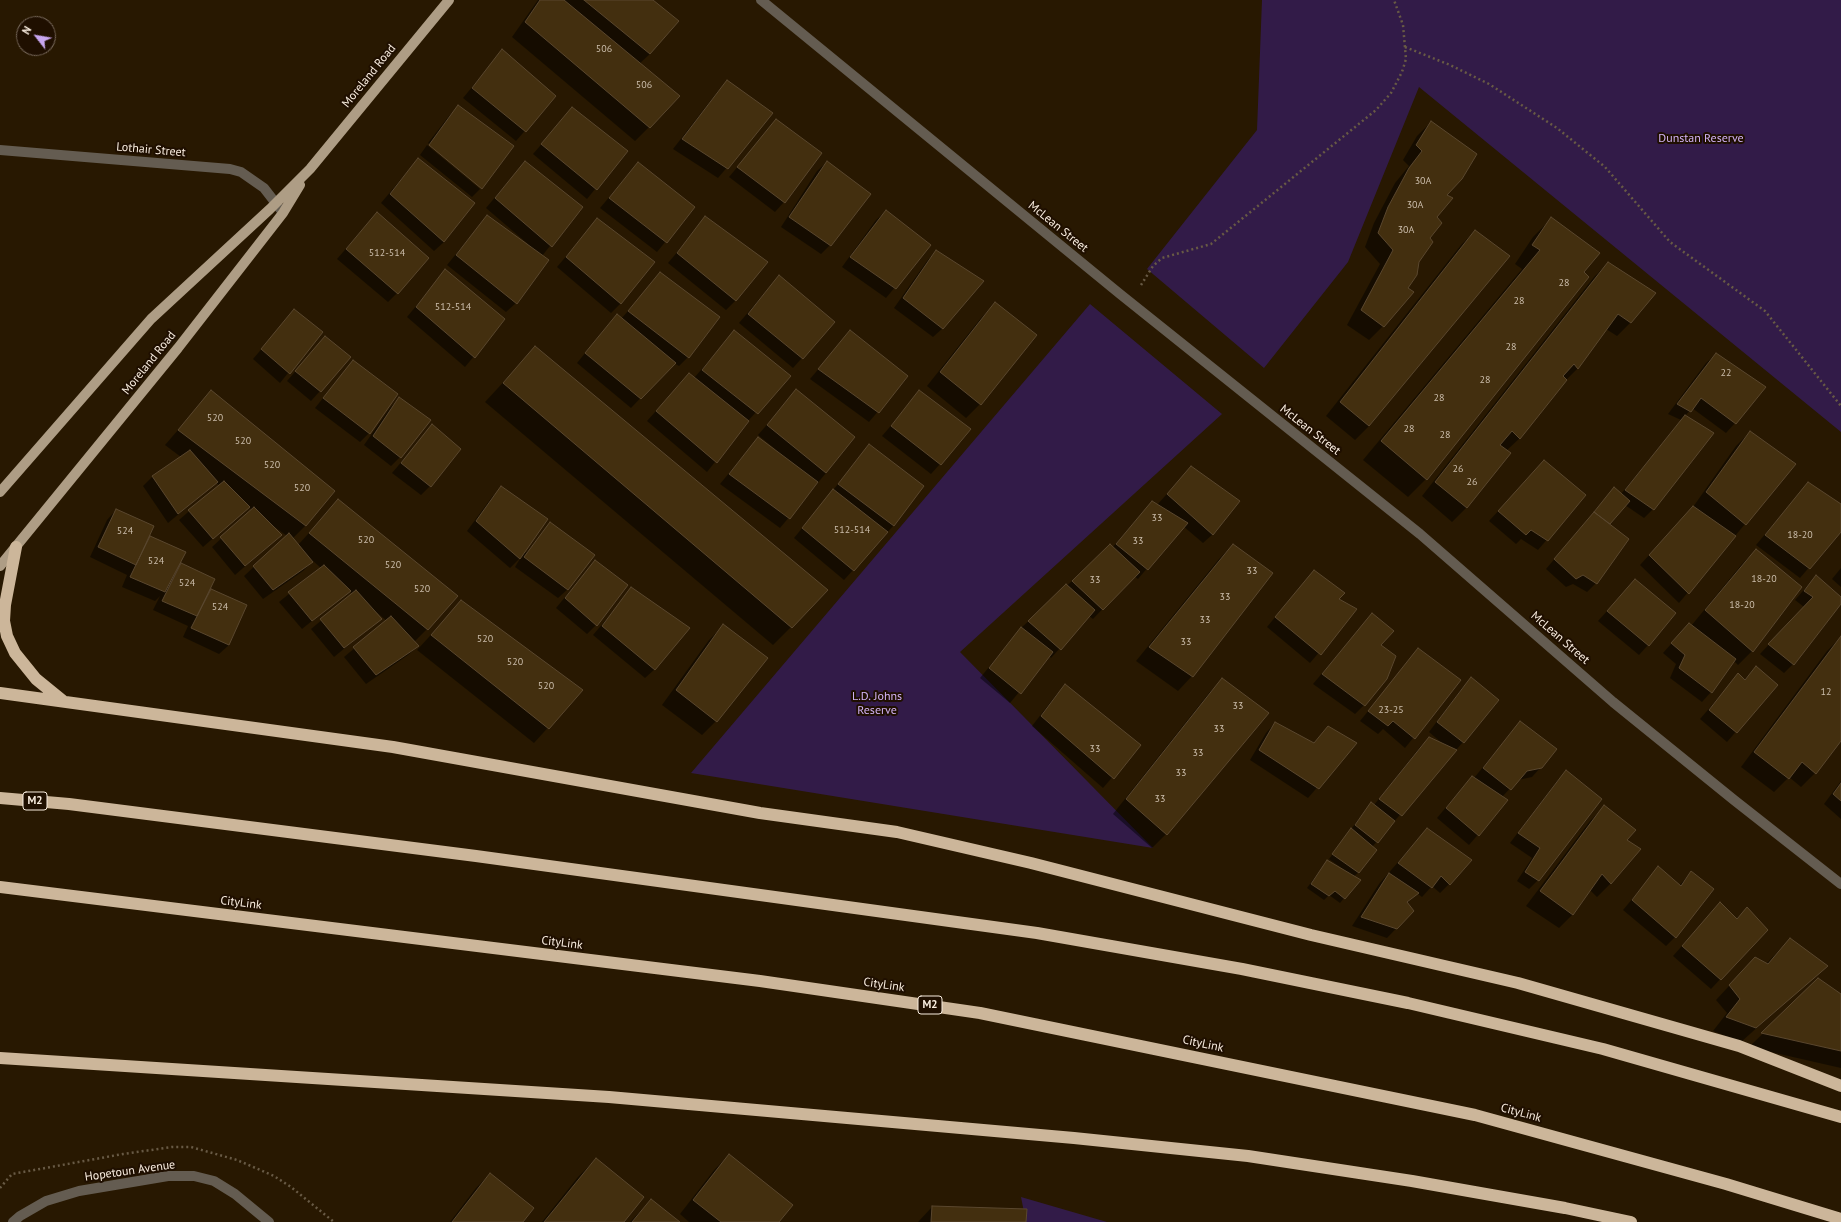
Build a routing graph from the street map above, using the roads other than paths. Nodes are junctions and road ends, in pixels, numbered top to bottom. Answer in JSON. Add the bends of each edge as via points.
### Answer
{"nodes":[{"id":1,"x":449,"y":0,"type":"edge"},
{"id":2,"x":761,"y":0,"type":"edge"},
{"id":3,"x":0,"y":150,"type":"edge"},
{"id":4,"x":310,"y":169,"type":"junction"},
{"id":5,"x":277,"y":202,"type":"junction"},
{"id":6,"x":283,"y":213,"type":"junction"},
{"id":7,"x":0,"y":492,"type":"edge"},
{"id":8,"x":16,"y":547,"type":"junction"},
{"id":9,"x":0,"y":566,"type":"edge"},
{"id":10,"x":0,"y":693,"type":"edge"},
{"id":11,"x":64,"y":702,"type":"junction"},
{"id":12,"x":0,"y":798,"type":"edge"},
{"id":13,"x":1841,"y":884,"type":"edge"},
{"id":14,"x":0,"y":887,"type":"edge"},
{"id":15,"x":0,"y":1058,"type":"edge"},
{"id":16,"x":1841,"y":1086,"type":"edge"},
{"id":17,"x":1841,"y":1117,"type":"edge"},
{"id":18,"x":1841,"y":1219,"type":"edge"},
{"id":19,"x":13,"y":1222,"type":"edge"},
{"id":20,"x":269,"y":1222,"type":"edge"},
{"id":21,"x":1631,"y":1222,"type":"edge"}],
"edges":[{"from":1,"to":4,"type":"main road","name":"Moreland Road"},
{"from":2,"to":13,"type":"street","name":"McLean Street","via":[[1131,303],[1420,534],[1613,702]]},
{"from":3,"to":5,"type":"street","name":"Lothair Street","via":[[230,169],[241,172],[264,188]]},
{"from":4,"to":5,"type":"main road","name":"Moreland Road"},
{"from":4,"to":6,"type":"main road","name":"Moreland Road"},
{"from":5,"to":6,"type":"street","name":"Lothair Street"},
{"from":5,"to":7,"type":"main road","name":"Moreland Road","via":[[151,319]]},
{"from":6,"to":8,"type":"main road","name":"Moreland Road","via":[[173,354]]},
{"from":8,"to":9,"type":"main road","name":"Moreland Road"},
{"from":8,"to":11,"type":"highway","via":[[5,605],[4,621],[7,636],[15,653],[36,679]]},
{"from":10,"to":11,"type":"highway"},
{"from":11,"to":16,"type":"highway","via":[[393,747],[760,814],[897,832],[1031,863],[1311,935],[1518,983],[1739,1046]]},
{"from":12,"to":17,"type":"highway","number":"M2","via":[[69,804],[771,895],[1060,937],[1242,968],[1603,1049]]},
{"from":14,"to":18,"type":"highway","name":"CityLink","number":"M2","via":[[760,981],[980,1013],[1475,1115],[1726,1184]]},
{"from":15,"to":21,"type":"highway","via":[[608,1097],[1090,1139],[1248,1156],[1381,1176],[1550,1205]]},
{"from":19,"to":20,"type":"street","name":"Hopetoun Avenue","via":[[46,1201],[79,1192],[168,1176],[194,1176],[219,1184]]}]}
